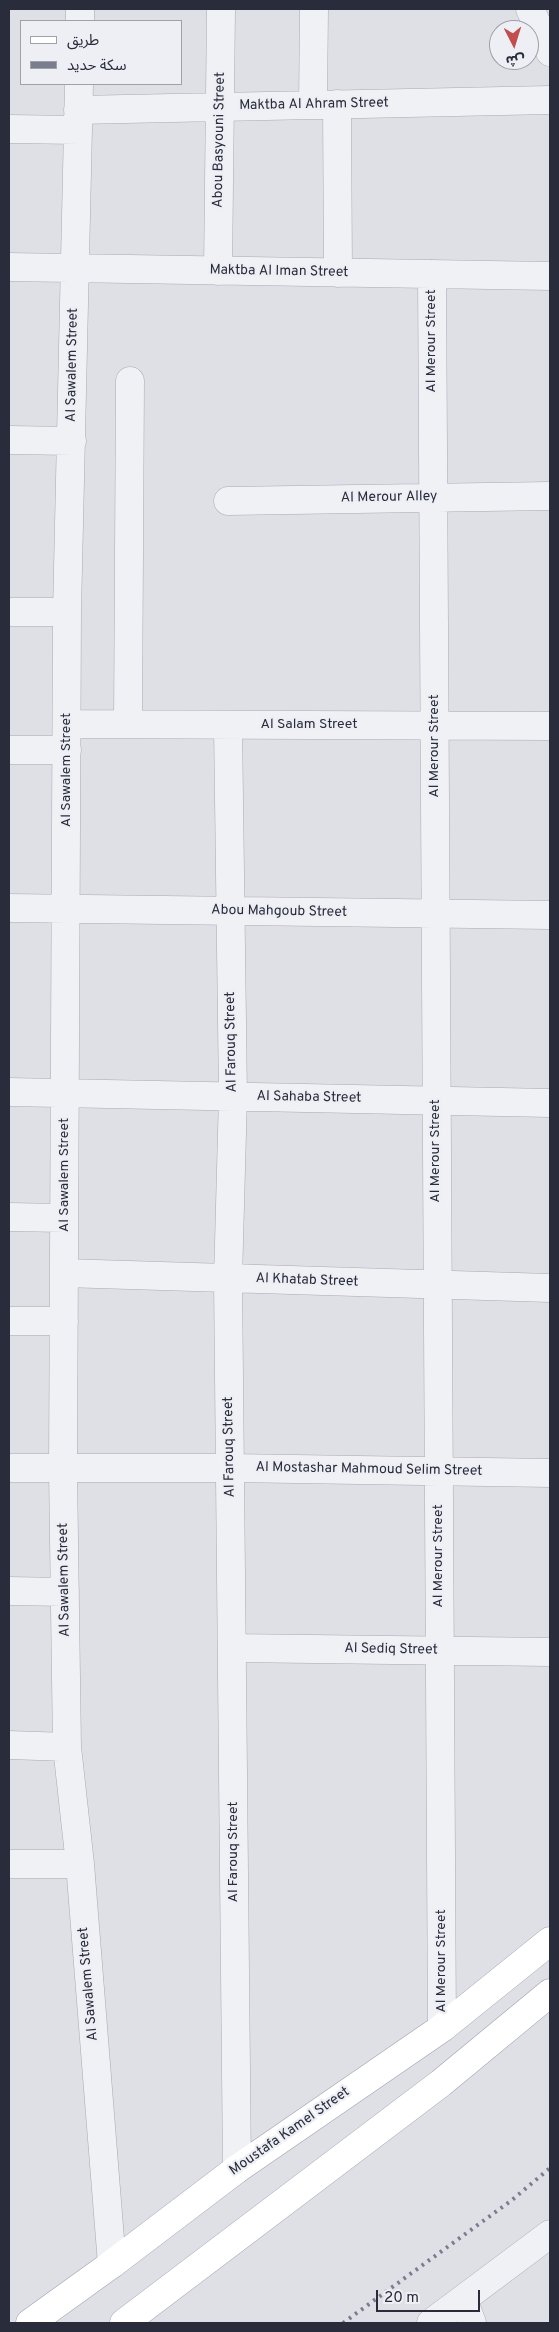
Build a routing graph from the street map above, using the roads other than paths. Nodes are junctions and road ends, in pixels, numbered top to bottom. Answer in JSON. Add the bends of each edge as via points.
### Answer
{"nodes":[{"id":1,"x":221,"y":9,"type":"edge"},
{"id":2,"x":314,"y":9,"type":"edge"},
{"id":3,"x":538,"y":13,"type":"edge"},
{"id":4,"x":550,"y":52,"type":"edge"},
{"id":5,"x":550,"y":100,"type":"edge"},
{"id":6,"x":325,"y":104,"type":"junction"},
{"id":7,"x":220,"y":106,"type":"junction"},
{"id":8,"x":78,"y":108,"type":"edge"},
{"id":9,"x":9,"y":129,"type":"edge"},
{"id":10,"x":9,"y":267,"type":"edge"},
{"id":11,"x":75,"y":268,"type":"junction"},
{"id":12,"x":218,"y":271,"type":"junction"},
{"id":13,"x":338,"y":273,"type":"junction"},
{"id":14,"x":432,"y":274,"type":"junction"},
{"id":15,"x":550,"y":276,"type":"edge"},
{"id":16,"x":130,"y":381,"type":"dead end"},
{"id":17,"x":9,"y":440,"type":"edge"},
{"id":18,"x":72,"y":441,"type":"junction"},
{"id":19,"x":550,"y":496,"type":"edge"},
{"id":20,"x":433,"y":497,"type":"junction"},
{"id":21,"x":228,"y":501,"type":"dead end"},
{"id":22,"x":9,"y":612,"type":"edge"},
{"id":23,"x":68,"y":612,"type":"junction"},
{"id":24,"x":128,"y":724,"type":"junction"},
{"id":25,"x":228,"y":725,"type":"junction"},
{"id":26,"x":435,"y":725,"type":"junction"},
{"id":27,"x":550,"y":726,"type":"edge"},
{"id":28,"x":67,"y":737,"type":"junction"},
{"id":29,"x":9,"y":750,"type":"edge"},
{"id":30,"x":9,"y":908,"type":"edge"},
{"id":31,"x":66,"y":909,"type":"junction"},
{"id":32,"x":231,"y":911,"type":"junction"},
{"id":33,"x":435,"y":914,"type":"junction"},
{"id":34,"x":550,"y":915,"type":"edge"},
{"id":35,"x":9,"y":1092,"type":"edge"},
{"id":36,"x":65,"y":1093,"type":"junction"},
{"id":37,"x":233,"y":1096,"type":"junction"},
{"id":38,"x":436,"y":1100,"type":"junction"},
{"id":39,"x":550,"y":1103,"type":"edge"},
{"id":40,"x":9,"y":1217,"type":"edge"},
{"id":41,"x":64,"y":1218,"type":"junction"},
{"id":42,"x":64,"y":1273,"type":"junction"},
{"id":43,"x":228,"y":1278,"type":"junction"},
{"id":44,"x":437,"y":1284,"type":"junction"},
{"id":45,"x":550,"y":1288,"type":"edge"},
{"id":46,"x":9,"y":1321,"type":"edge"},
{"id":47,"x":64,"y":1321,"type":"junction"},
{"id":48,"x":9,"y":1468,"type":"edge"},
{"id":49,"x":230,"y":1468,"type":"junction"},
{"id":50,"x":63,"y":1470,"type":"junction"},
{"id":51,"x":439,"y":1471,"type":"junction"},
{"id":52,"x":550,"y":1473,"type":"edge"},
{"id":53,"x":9,"y":1591,"type":"edge"},
{"id":54,"x":65,"y":1592,"type":"junction"},
{"id":55,"x":232,"y":1648,"type":"junction"},
{"id":56,"x":440,"y":1651,"type":"junction"},
{"id":57,"x":550,"y":1652,"type":"edge"},
{"id":58,"x":9,"y":1745,"type":"edge"},
{"id":59,"x":67,"y":1747,"type":"junction"},
{"id":60,"x":9,"y":1864,"type":"edge"},
{"id":61,"x":80,"y":1864,"type":"junction"},
{"id":62,"x":550,"y":1941,"type":"edge"},
{"id":63,"x":550,"y":1993,"type":"edge"},
{"id":64,"x":442,"y":2028,"type":"junction"},
{"id":65,"x":236,"y":2169,"type":"junction"},
{"id":66,"x":550,"y":2234,"type":"edge"},
{"id":67,"x":112,"y":2264,"type":"junction"},
{"id":68,"x":467,"y":2311,"type":"edge"},
{"id":69,"x":30,"y":2323,"type":"edge"},
{"id":70,"x":124,"y":2323,"type":"edge"},
{"id":71,"x":431,"y":2323,"type":"edge"}],
"edges":[{"from":1,"to":7,"type":"street","name":"Abou Basyouni Street"},
{"from":2,"to":6,"type":"street"},
{"from":3,"to":4,"type":"street"},
{"from":5,"to":6,"type":"street","name":"Maktba Al Ahram Street"},
{"from":6,"to":7,"type":"street","name":"Maktba Al Ahram Street"},
{"from":6,"to":13,"type":"street"},
{"from":7,"to":8,"type":"street","name":"Maktba Al Ahram Street"},
{"from":7,"to":12,"type":"street","name":"Abou Basyouni Street"},
{"from":8,"to":9,"type":"street","name":"Maktba Al Ahram Street"},
{"from":8,"to":11,"type":"street","name":"Al Sawalem Street"},
{"from":10,"to":11,"type":"street","name":"Maktba Al Iman Street"},
{"from":11,"to":12,"type":"street","name":"Maktba Al Iman Street"},
{"from":11,"to":18,"type":"street","name":"Al Sawalem Street"},
{"from":12,"to":13,"type":"street","name":"Maktba Al Iman Street"},
{"from":13,"to":14,"type":"street","name":"Maktba Al Iman Street"},
{"from":14,"to":15,"type":"street","name":"Maktba Al Iman Street"},
{"from":14,"to":20,"type":"street","name":"Al Merour Street"},
{"from":16,"to":24,"type":"street"},
{"from":17,"to":18,"type":"street"},
{"from":18,"to":23,"type":"street","name":"Al Sawalem Street"},
{"from":19,"to":20,"type":"street","name":"Al Merour Alley"},
{"from":20,"to":21,"type":"street","name":"Al Merour Alley"},
{"from":20,"to":26,"type":"street","name":"Al Merour Street"},
{"from":22,"to":23,"type":"street"},
{"from":23,"to":28,"type":"street","name":"Al Sawalem Street"},
{"from":24,"to":25,"type":"street","name":"Al Salam Street"},
{"from":24,"to":28,"type":"street","name":"Al Salam Street"},
{"from":25,"to":26,"type":"street","name":"Al Salam Street"},
{"from":25,"to":32,"type":"street","name":"Al Farouq Street"},
{"from":26,"to":27,"type":"street","name":"Al Salam Street"},
{"from":26,"to":33,"type":"street","name":"Al Merour Street"},
{"from":28,"to":29,"type":"street","name":"Al Salam Street"},
{"from":28,"to":31,"type":"street","name":"Al Sawalem Street"},
{"from":30,"to":31,"type":"street","name":"Abou Mahgoub Street"},
{"from":31,"to":32,"type":"street","name":"Abou Mahgoub Street"},
{"from":31,"to":36,"type":"street","name":"Al Sawalem Street"},
{"from":32,"to":33,"type":"street","name":"Abou Mahgoub Street"},
{"from":32,"to":37,"type":"street","name":"Al Farouq Street"},
{"from":33,"to":34,"type":"street","name":"Abou Mahgoub Street"},
{"from":33,"to":38,"type":"street","name":"Al Merour Street"},
{"from":35,"to":36,"type":"street","name":"Al Sahaba Street"},
{"from":36,"to":37,"type":"street","name":"Al Sahaba Street"},
{"from":36,"to":41,"type":"street","name":"Al Sawalem Street"},
{"from":37,"to":38,"type":"street","name":"Al Sahaba Street"},
{"from":37,"to":43,"type":"street","name":"Al Farouq Street"},
{"from":38,"to":39,"type":"street","name":"Al Sahaba Street"},
{"from":38,"to":44,"type":"street","name":"Al Merour Street"},
{"from":40,"to":41,"type":"street"},
{"from":41,"to":42,"type":"street","name":"Al Sawalem Street"},
{"from":42,"to":43,"type":"street","name":"Al Khatab Street"},
{"from":42,"to":47,"type":"street","name":"Al Sawalem Street"},
{"from":43,"to":44,"type":"street","name":"Al Khatab Street"},
{"from":43,"to":49,"type":"street","name":"Al Farouq Street"},
{"from":44,"to":45,"type":"street","name":"Al Khatab Street"},
{"from":44,"to":51,"type":"street","name":"Al Merour Street"},
{"from":46,"to":47,"type":"street"},
{"from":47,"to":50,"type":"street","name":"Al Sawalem Street"},
{"from":48,"to":50,"type":"street","name":"Al Mostashar Mahmoud Selim Street"},
{"from":49,"to":50,"type":"street","name":"Al Mostashar Mahmoud Selim Street"},
{"from":49,"to":51,"type":"street","name":"Al Mostashar Mahmoud Selim Street"},
{"from":49,"to":55,"type":"street","name":"Al Farouq Street"},
{"from":50,"to":54,"type":"street","name":"Al Sawalem Street"},
{"from":51,"to":52,"type":"street","name":"Al Mostashar Mahmoud Selim Street"},
{"from":51,"to":56,"type":"street","name":"Al Merour Street"},
{"from":53,"to":54,"type":"street"},
{"from":54,"to":59,"type":"street","name":"Al Sawalem Street"},
{"from":55,"to":56,"type":"street","name":"Al Sediq Street"},
{"from":55,"to":65,"type":"street","name":"Al Farouq Street"},
{"from":56,"to":57,"type":"street","name":"Al Sediq Street"},
{"from":56,"to":64,"type":"street","name":"Al Merour Street"},
{"from":58,"to":59,"type":"street"},
{"from":59,"to":61,"type":"street","name":"Al Sawalem Street"},
{"from":60,"to":61,"type":"street"},
{"from":61,"to":67,"type":"street","name":"Al Sawalem Street"},
{"from":62,"to":64,"type":"main road","name":"Moustafa Kamel Street"},
{"from":63,"to":70,"type":"main road","via":[[441,2082]]},
{"from":64,"to":65,"type":"main road","name":"Moustafa Kamel Street"},
{"from":65,"to":67,"type":"main road","name":"Moustafa Kamel Street"},
{"from":66,"to":68,"type":"street"},
{"from":67,"to":69,"type":"main road","name":"Moustafa Kamel Street"},
{"from":68,"to":71,"type":"street"}]}
